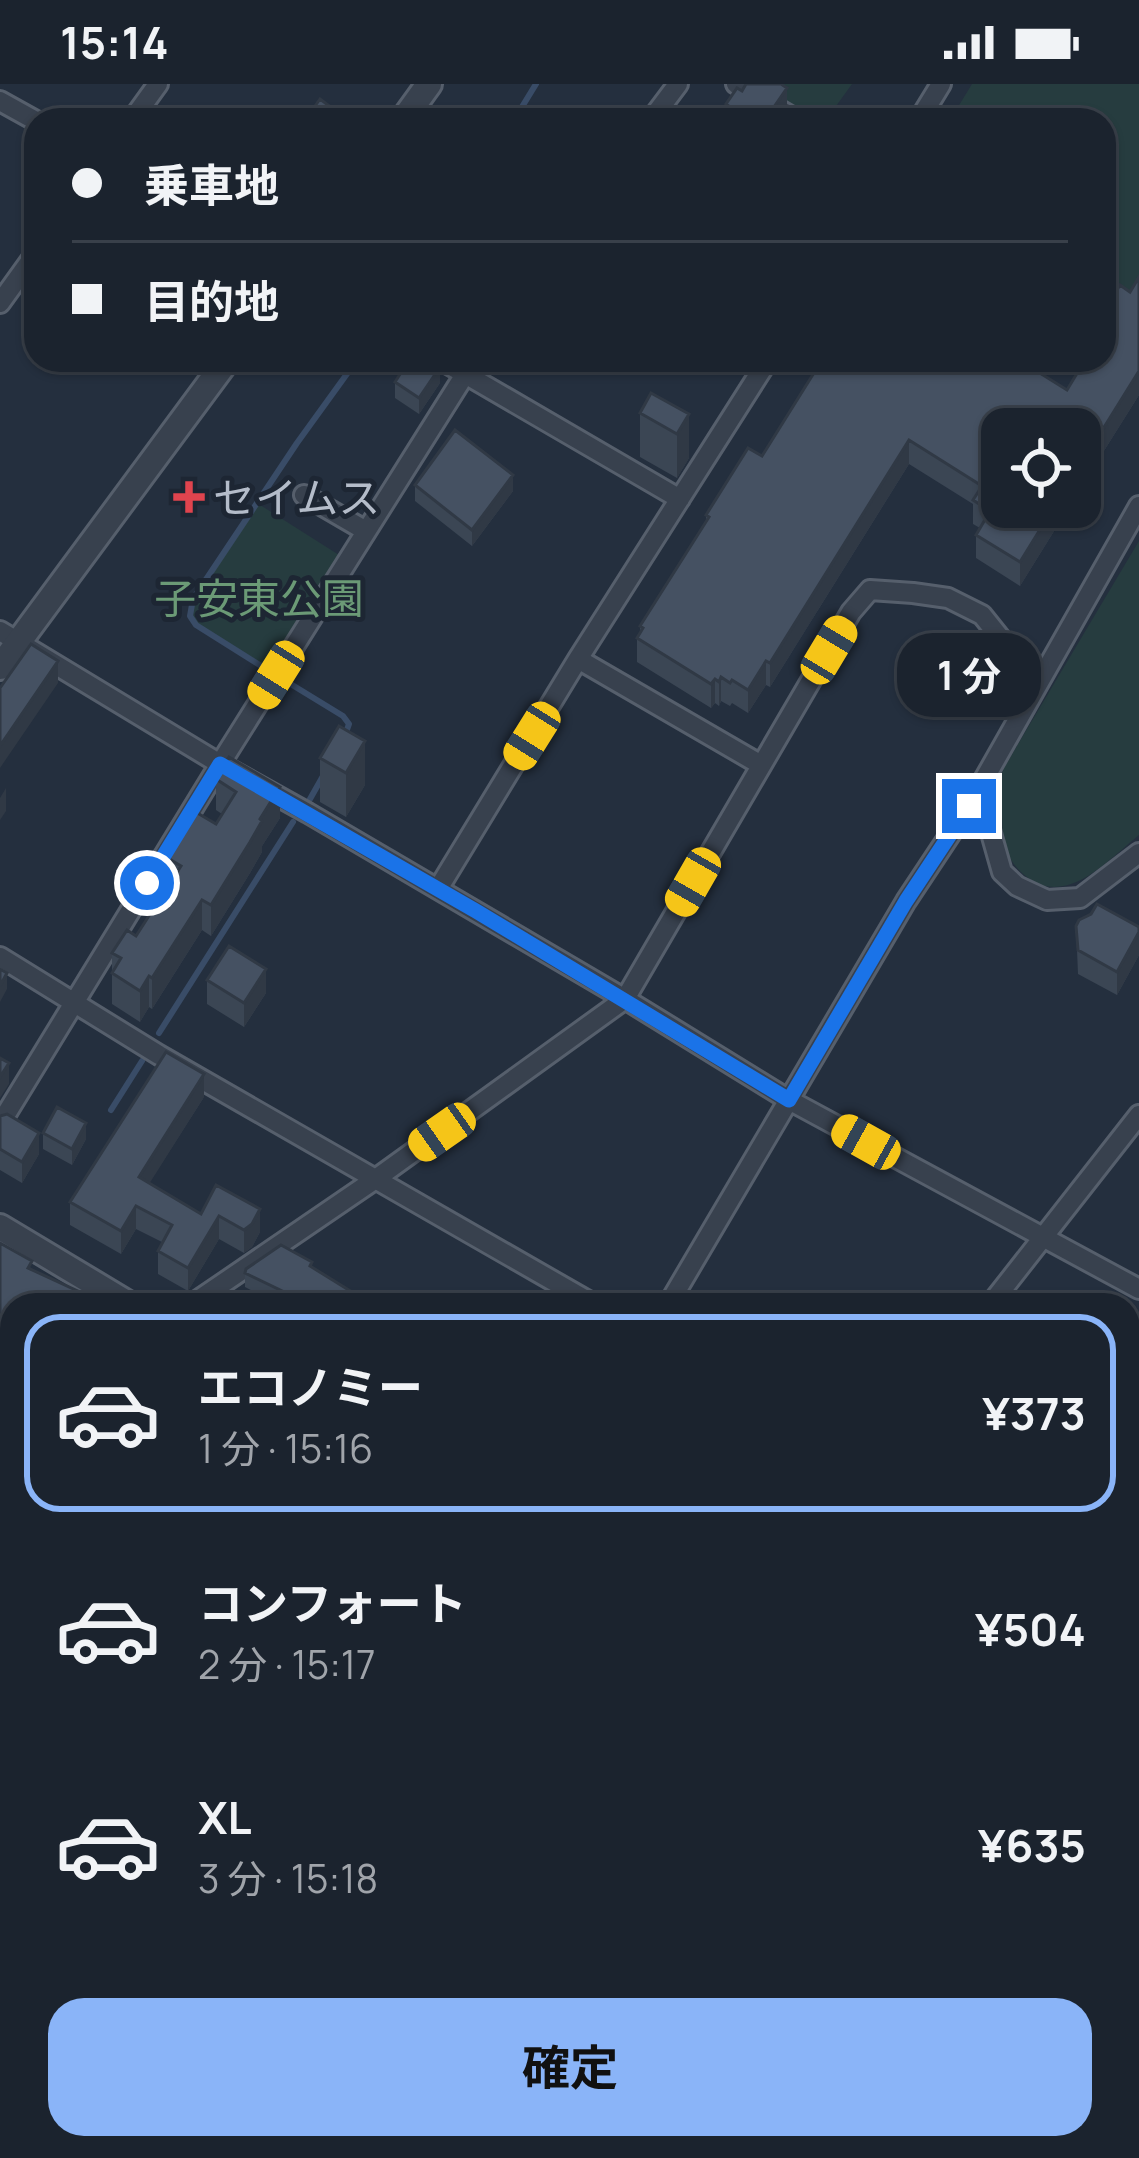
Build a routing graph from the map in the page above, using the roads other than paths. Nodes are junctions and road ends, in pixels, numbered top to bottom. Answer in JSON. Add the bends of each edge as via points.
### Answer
{"nodes":[{"id":1,"x":736,"y":84,"type":"edge"},
{"id":2,"x":777,"y":108,"type":"edge"},
{"id":3,"x":24,"y":269,"type":"edge"},
{"id":4,"x":0,"y":302,"type":"edge"},
{"id":5,"x":218,"y":372,"type":"edge"},
{"id":6,"x":467,"y":372,"type":"edge"},
{"id":7,"x":478,"y":372,"type":"edge"},
{"id":8,"x":760,"y":372,"type":"edge"},
{"id":9,"x":304,"y":495,"type":"dead end"},
{"id":10,"x":680,"y":499,"type":"junction"},
{"id":11,"x":1139,"y":506,"type":"edge"},
{"id":12,"x":366,"y":531,"type":"junction"},
{"id":13,"x":9,"y":636,"type":"edge"},
{"id":14,"x":578,"y":659,"type":"junction"},
{"id":15,"x":0,"y":667,"type":"edge"},
{"id":16,"x":1017,"y":721,"type":"junction"},
{"id":17,"x":220,"y":764,"type":"junction"},
{"id":18,"x":761,"y":765,"type":"junction"},
{"id":19,"x":969,"y":806,"type":"junction"},
{"id":20,"x":1139,"y":853,"type":"edge"},
{"id":21,"x":438,"y":889,"type":"junction"},
{"id":22,"x":0,"y":957,"type":"edge"},
{"id":23,"x":625,"y":999,"type":"junction"},
{"id":24,"x":75,"y":1001,"type":"junction"},
{"id":25,"x":789,"y":1100,"type":"junction"},
{"id":26,"x":1139,"y":1115,"type":"edge"},
{"id":27,"x":0,"y":1124,"type":"edge"},
{"id":28,"x":376,"y":1178,"type":"junction"},
{"id":29,"x":0,"y":1227,"type":"edge"},
{"id":30,"x":1043,"y":1238,"type":"junction"},
{"id":31,"x":1139,"y":1289,"type":"edge"},
{"id":32,"x":110,"y":1293,"type":"edge"},
{"id":33,"x":208,"y":1293,"type":"edge"},
{"id":34,"x":575,"y":1293,"type":"edge"},
{"id":35,"x":675,"y":1293,"type":"edge"},
{"id":36,"x":999,"y":1293,"type":"edge"}],
"edges":[{"from":1,"to":2,"type":"street"},
{"from":3,"to":4,"type":"street"},
{"from":5,"to":13,"type":"street"},
{"from":6,"to":12,"type":"street"},
{"from":7,"to":10,"type":"street"},
{"from":8,"to":10,"type":"street"},
{"from":9,"to":12,"type":"street"},
{"from":10,"to":14,"type":"street"},
{"from":11,"to":16,"type":"street"},
{"from":12,"to":17,"type":"street"},
{"from":13,"to":15,"type":"street"},
{"from":13,"to":17,"type":"street"},
{"from":14,"to":18,"type":"street"},
{"from":14,"to":21,"type":"street"},
{"from":16,"to":18,"type":"street","via":[[1006,645],[982,615],[948,598],[870,590]]},
{"from":16,"to":19,"type":"street"},
{"from":17,"to":21,"type":"street"},
{"from":17,"to":24,"type":"street"},
{"from":18,"to":23,"type":"street"},
{"from":19,"to":20,"type":"street","via":[[988,819],[1002,872],[1047,900],[1080,898]]},
{"from":19,"to":25,"type":"street"},
{"from":21,"to":23,"type":"street"},
{"from":22,"to":24,"type":"street"},
{"from":23,"to":25,"type":"street"},
{"from":23,"to":28,"type":"street"},
{"from":24,"to":27,"type":"street"},
{"from":24,"to":28,"type":"street"},
{"from":25,"to":30,"type":"street"},
{"from":25,"to":35,"type":"street"},
{"from":26,"to":30,"type":"street"},
{"from":28,"to":33,"type":"street"},
{"from":28,"to":34,"type":"street"},
{"from":29,"to":32,"type":"street"},
{"from":30,"to":31,"type":"street"},
{"from":30,"to":36,"type":"street"}]}
